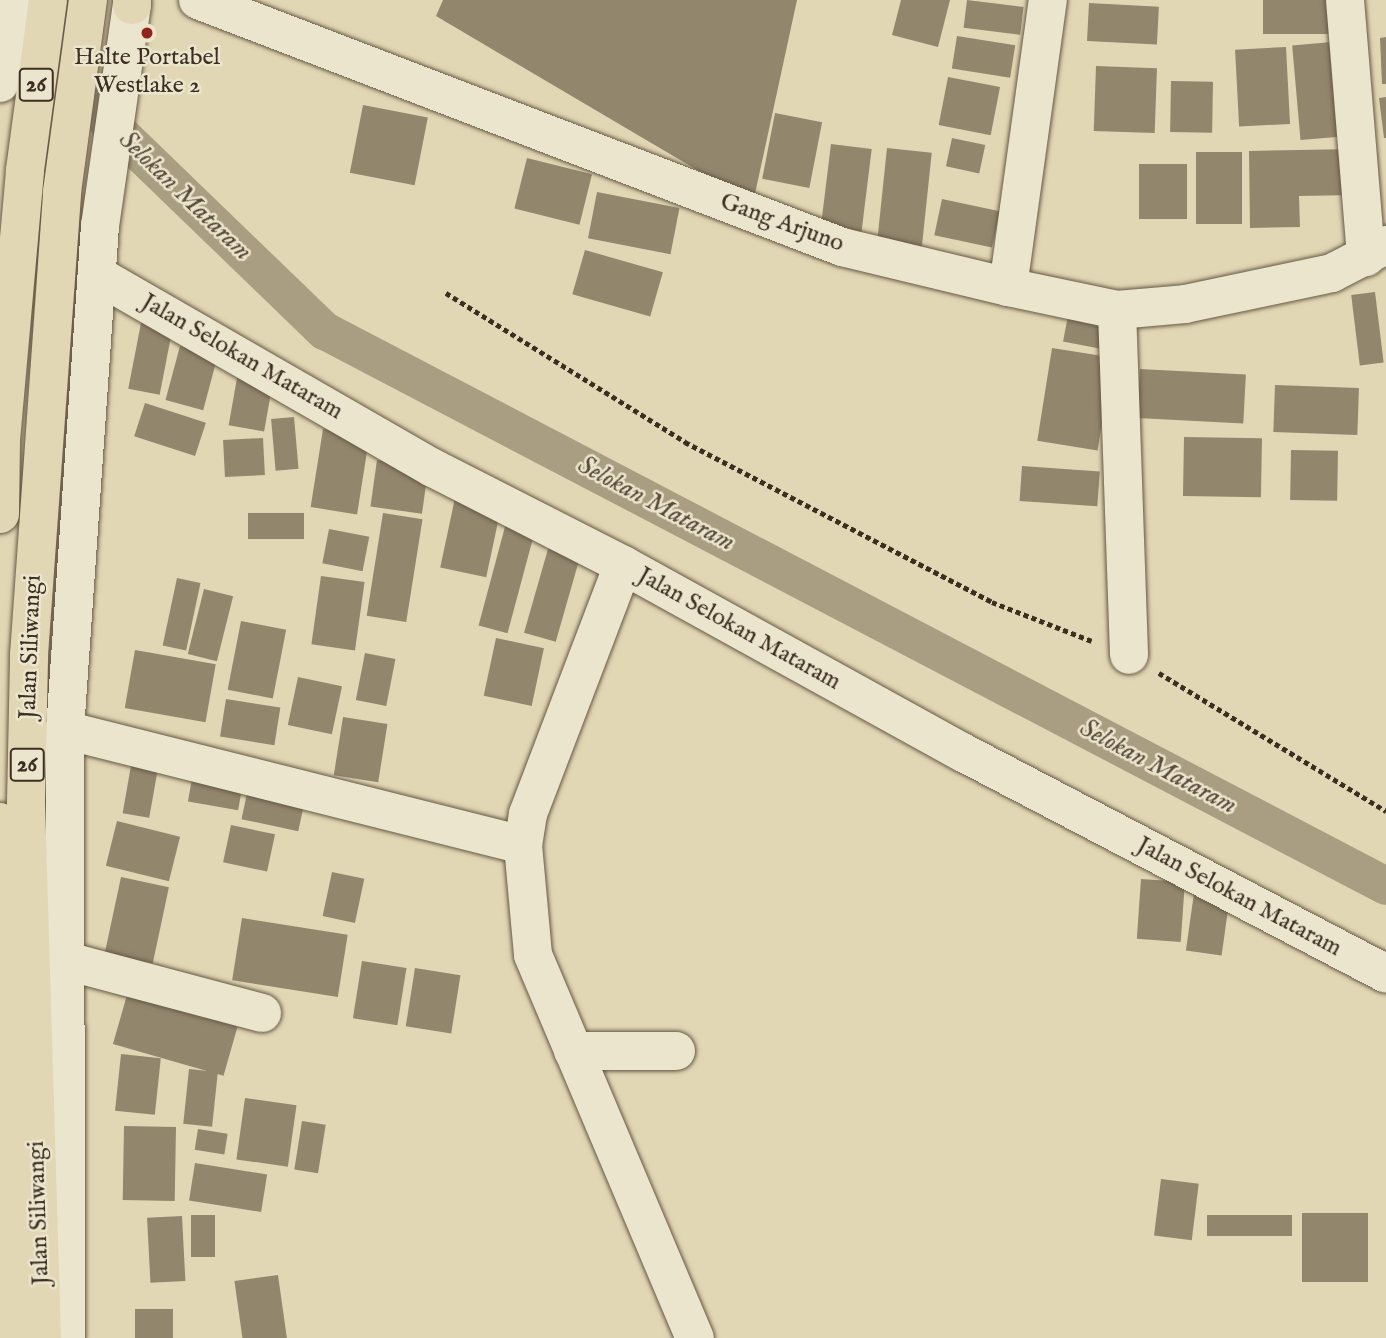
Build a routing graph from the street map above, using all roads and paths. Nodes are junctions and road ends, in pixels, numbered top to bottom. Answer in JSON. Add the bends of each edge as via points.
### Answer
{"nodes":[{"id":1,"x":13,"y":0,"type":"edge"},
{"id":2,"x":48,"y":0,"type":"edge"},
{"id":3,"x":88,"y":0,"type":"edge"},
{"id":4,"x":198,"y":0,"type":"edge"},
{"id":5,"x":1048,"y":0,"type":"edge"},
{"id":6,"x":1345,"y":0,"type":"edge"},
{"id":7,"x":132,"y":3,"type":"edge"},
{"id":8,"x":0,"y":83,"type":"edge"},
{"id":9,"x":1376,"y":251,"type":"edge"},
{"id":10,"x":97,"y":275,"type":"junction"},
{"id":11,"x":1008,"y":287,"type":"junction"},
{"id":12,"x":446,"y":293,"type":"dead end"},
{"id":13,"x":1117,"y":310,"type":"junction"},
{"id":14,"x":0,"y":514,"type":"edge"},
{"id":15,"x":623,"y":565,"type":"junction"},
{"id":16,"x":1129,"y":655,"type":"junction"},
{"id":17,"x":65,"y":730,"type":"junction"},
{"id":18,"x":1386,"y":811,"type":"edge"},
{"id":19,"x":0,"y":822,"type":"edge"},
{"id":20,"x":523,"y":845,"type":"junction"},
{"id":21,"x":63,"y":960,"type":"junction"},
{"id":22,"x":1386,"y":974,"type":"edge"},
{"id":23,"x":262,"y":1013,"type":"dead end"},
{"id":24,"x":573,"y":1051,"type":"junction"},
{"id":25,"x":677,"y":1051,"type":"dead end"},
{"id":26,"x":5,"y":1338,"type":"edge"},
{"id":27,"x":42,"y":1338,"type":"edge"},
{"id":28,"x":66,"y":1338,"type":"edge"},
{"id":29,"x":695,"y":1338,"type":"edge"}],
"edges":[{"from":1,"to":8,"type":"street"},
{"from":2,"to":14,"type":"highway","number":"26","via":[[25,170],[1,440]]},
{"from":3,"to":27,"type":"highway","name":"Jalan Siliwangi","number":"26","via":[[62,192],[28,695],[26,803]]},
{"from":4,"to":11,"type":"street","name":"Gang Arjuno","via":[[842,247]]},
{"from":5,"to":11,"type":"street"},
{"from":6,"to":9,"type":"street"},
{"from":7,"to":10,"type":"street"},
{"from":9,"to":13,"type":"street","name":"Gang Arjuno","via":[[1332,273],[1185,304]]},
{"from":10,"to":15,"type":"street","name":"Jalan Selokan Mataram","via":[[433,468]]},
{"from":10,"to":17,"type":"street"},
{"from":11,"to":13,"type":"street","name":"Gang Arjuno"},
{"from":12,"to":16,"type":"path","via":[[685,442],[992,601]]},
{"from":13,"to":16,"type":"street"},
{"from":15,"to":20,"type":"street","via":[[563,714],[528,814]]},
{"from":15,"to":22,"type":"street","name":"Jalan Selokan Mataram","via":[[964,753]]},
{"from":16,"to":18,"type":"path"},
{"from":17,"to":20,"type":"street"},
{"from":17,"to":21,"type":"street"},
{"from":19,"to":26,"type":"highway","name":"Jalan Siliwangi"},
{"from":20,"to":24,"type":"street","via":[[533,955]]},
{"from":21,"to":23,"type":"street"},
{"from":21,"to":28,"type":"street"},
{"from":24,"to":25,"type":"street"},
{"from":24,"to":29,"type":"street"}]}
